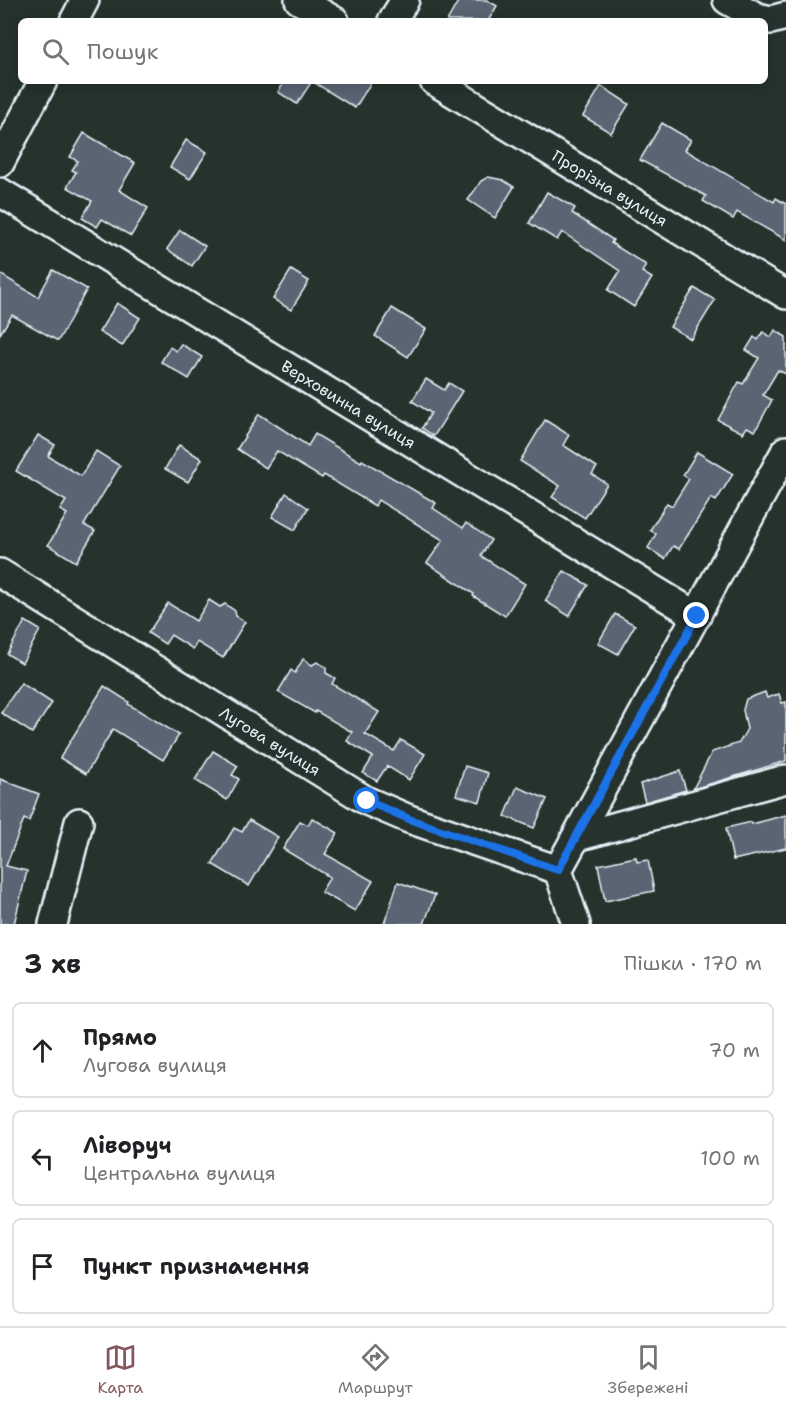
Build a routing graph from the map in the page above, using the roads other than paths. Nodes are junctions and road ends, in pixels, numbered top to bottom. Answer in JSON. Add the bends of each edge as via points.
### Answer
{"nodes":[{"id":1,"x":85,"y":0,"type":"edge"},
{"id":2,"x":299,"y":0,"type":"edge"},
{"id":3,"x":405,"y":0,"type":"edge"},
{"id":4,"x":727,"y":0,"type":"edge"},
{"id":5,"x":786,"y":16,"type":"edge"},
{"id":6,"x":76,"y":18,"type":"edge"},
{"id":7,"x":330,"y":18,"type":"edge"},
{"id":8,"x":394,"y":18,"type":"edge"},
{"id":9,"x":762,"y":18,"type":"edge"},
{"id":10,"x":768,"y":19,"type":"edge"},
{"id":11,"x":41,"y":84,"type":"edge"},
{"id":12,"x":440,"y":84,"type":"edge"},
{"id":13,"x":0,"y":164,"type":"edge"},
{"id":14,"x":0,"y":192,"type":"edge"},
{"id":15,"x":786,"y":295,"type":"edge"},
{"id":16,"x":786,"y":450,"type":"edge"},
{"id":17,"x":0,"y":573,"type":"edge"},
{"id":18,"x":697,"y":616,"type":"junction"},
{"id":19,"x":786,"y":779,"type":"edge"},
{"id":20,"x":79,"y":822,"type":"dead end"},
{"id":21,"x":577,"y":837,"type":"junction"},
{"id":22,"x":558,"y":870,"type":"junction"},
{"id":23,"x":53,"y":924,"type":"edge"},
{"id":24,"x":576,"y":924,"type":"edge"}],
"edges":[{"from":1,"to":6,"type":"street"},
{"from":2,"to":7,"type":"street"},
{"from":3,"to":8,"type":"street"},
{"from":4,"to":9,"type":"street"},
{"from":5,"to":10,"type":"street"},
{"from":11,"to":13,"type":"street"},
{"from":12,"to":15,"type":"street","name":"Прорізна вулиця"},
{"from":14,"to":18,"type":"street","name":"Верховинна вулиця"},
{"from":16,"to":18,"type":"street"},
{"from":17,"to":22,"type":"street","name":"Лугова вулиця","via":[[367,801]]},
{"from":18,"to":21,"type":"street"},
{"from":19,"to":21,"type":"street"},
{"from":20,"to":23,"type":"street"},
{"from":21,"to":22,"type":"street"},
{"from":22,"to":24,"type":"street"}]}
